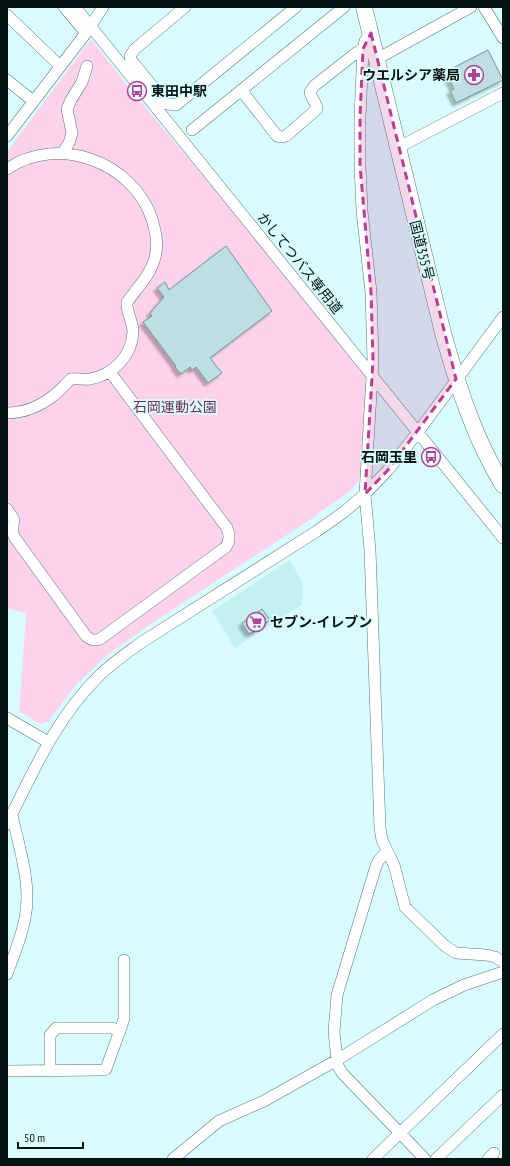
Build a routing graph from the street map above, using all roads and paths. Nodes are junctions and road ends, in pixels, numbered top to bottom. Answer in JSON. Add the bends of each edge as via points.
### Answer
{"nodes":[{"id":1,"x":64,"y":7,"type":"edge"},
{"id":2,"x":75,"y":7,"type":"edge"},
{"id":3,"x":104,"y":7,"type":"edge"},
{"id":4,"x":184,"y":7,"type":"edge"},
{"id":5,"x":296,"y":7,"type":"edge"},
{"id":6,"x":344,"y":7,"type":"edge"},
{"id":7,"x":364,"y":7,"type":"edge"},
{"id":8,"x":470,"y":7,"type":"edge"},
{"id":9,"x":484,"y":7,"type":"edge"},
{"id":10,"x":7,"y":15,"type":"edge"},
{"id":11,"x":88,"y":30,"type":"junction"},
{"id":12,"x":371,"y":33,"type":"junction"},
{"id":13,"x":503,"y":38,"type":"edge"},
{"id":14,"x":364,"y":49,"type":"junction"},
{"id":15,"x":377,"y":59,"type":"junction"},
{"id":16,"x":60,"y":66,"type":"junction"},
{"id":17,"x":87,"y":66,"type":"dead end"},
{"id":18,"x":7,"y":80,"type":"edge"},
{"id":19,"x":241,"y":90,"type":"junction"},
{"id":20,"x":503,"y":93,"type":"edge"},
{"id":21,"x":33,"y":101,"type":"junction"},
{"id":22,"x":192,"y":130,"type":"dead end"},
{"id":23,"x":7,"y":136,"type":"edge"},
{"id":24,"x":398,"y":148,"type":"junction"},
{"id":25,"x":62,"y":154,"type":"junction"},
{"id":26,"x":7,"y":169,"type":"edge"},
{"id":27,"x":503,"y":316,"type":"edge"},
{"id":28,"x":110,"y":372,"type":"junction"},
{"id":29,"x":371,"y":375,"type":"junction"},
{"id":30,"x":456,"y":379,"type":"junction"},
{"id":31,"x":7,"y":414,"type":"edge"},
{"id":32,"x":418,"y":432,"type":"junction"},
{"id":33,"x":503,"y":485,"type":"edge"},
{"id":34,"x":365,"y":494,"type":"junction"},
{"id":35,"x":7,"y":509,"type":"edge"},
{"id":36,"x":503,"y":538,"type":"edge"},
{"id":37,"x":7,"y":718,"type":"edge"},
{"id":38,"x":48,"y":742,"type":"junction"},
{"id":39,"x":9,"y":819,"type":"edge"},
{"id":40,"x":387,"y":851,"type":"junction"},
{"id":41,"x":124,"y":960,"type":"dead end"},
{"id":42,"x":503,"y":962,"type":"edge"},
{"id":43,"x":503,"y":972,"type":"edge"},
{"id":44,"x":7,"y":974,"type":"edge"},
{"id":45,"x":120,"y":1032,"type":"junction"},
{"id":46,"x":503,"y":1034,"type":"edge"},
{"id":47,"x":337,"y":1060,"type":"junction"},
{"id":48,"x":7,"y":1071,"type":"edge"},
{"id":49,"x":50,"y":1071,"type":"junction"},
{"id":50,"x":503,"y":1095,"type":"edge"},
{"id":51,"x":400,"y":1134,"type":"junction"},
{"id":52,"x":173,"y":1159,"type":"edge"},
{"id":53,"x":373,"y":1159,"type":"edge"},
{"id":54,"x":425,"y":1159,"type":"edge"},
{"id":55,"x":436,"y":1159,"type":"edge"}],
"edges":[{"from":1,"to":11,"type":"street"},
{"from":2,"to":11,"type":"street","name":"かしてつバス専用道"},
{"from":3,"to":11,"type":"street"},
{"from":4,"to":5,"type":"street","via":[[134,49],[130,56],[167,104],[176,104]]},
{"from":6,"to":19,"type":"street"},
{"from":7,"to":12,"type":"highway","name":"国道355号"},
{"from":8,"to":15,"type":"street"},
{"from":9,"to":13,"type":"street"},
{"from":10,"to":16,"type":"street"},
{"from":11,"to":16,"type":"street"},
{"from":11,"to":29,"type":"street","name":"かしてつバス専用道"},
{"from":12,"to":14,"type":"street","via":[[365,41]]},
{"from":12,"to":15,"type":"highway","name":"国道355号"},
{"from":14,"to":19,"type":"street","via":[[314,86],[310,92],[317,109],[286,136],[277,136]]},
{"from":14,"to":29,"type":"street","via":[[360,165],[371,292]]},
{"from":15,"to":24,"type":"highway","name":"国道355号"},
{"from":16,"to":21,"type":"street"},
{"from":17,"to":25,"type":"street","via":[[82,82],[67,109],[72,133]]},
{"from":18,"to":21,"type":"street"},
{"from":19,"to":22,"type":"street"},
{"from":20,"to":24,"type":"street"},
{"from":21,"to":23,"type":"street"},
{"from":24,"to":30,"type":"highway","name":"国道355号"},
{"from":25,"to":26,"type":"street","via":[[44,154],[18,162]]},
{"from":25,"to":28,"type":"street","via":[[89,158],[125,178],[148,209],[155,232],[155,260],[128,302],[133,334],[130,344],[119,364]]},
{"from":27,"to":30,"type":"street"},
{"from":28,"to":31,"type":"street","via":[[89,379],[71,379],[53,396],[34,407]]},
{"from":28,"to":35,"type":"street","via":[[227,528],[230,537],[226,547],[100,639],[91,640],[23,551],[12,532],[14,520]]},
{"from":29,"to":32,"type":"street","name":"かしてつバス専用道"},
{"from":29,"to":34,"type":"street"},
{"from":30,"to":32,"type":"street"},
{"from":30,"to":33,"type":"highway","name":"国道355号","via":[[473,426]]},
{"from":32,"to":34,"type":"street"},
{"from":32,"to":36,"type":"street","name":"かしてつバス専用道"},
{"from":34,"to":38,"type":"street","via":[[344,512],[119,658],[98,676],[79,698]]},
{"from":34,"to":40,"type":"street","via":[[370,550],[379,815],[382,840]]},
{"from":37,"to":38,"type":"street"},
{"from":38,"to":39,"type":"street"},
{"from":39,"to":44,"type":"street","via":[[25,872],[27,907]]},
{"from":40,"to":42,"type":"street","via":[[394,865],[405,907],[415,918],[456,953],[486,955]]},
{"from":40,"to":47,"type":"street","via":[[376,866],[337,995],[334,1032]]},
{"from":41,"to":45,"type":"street","via":[[125,1013]]},
{"from":43,"to":47,"type":"street","via":[[464,985],[433,1000]]},
{"from":45,"to":49,"type":"street","via":[[108,1066],[104,1070]]},
{"from":45,"to":49,"type":"street","via":[[112,1028],[56,1028],[50,1035]]},
{"from":46,"to":51,"type":"street"},
{"from":47,"to":51,"type":"street","via":[[342,1073]]},
{"from":47,"to":52,"type":"street","via":[[264,1101],[219,1121]]},
{"from":48,"to":49,"type":"street"},
{"from":50,"to":55,"type":"street"},
{"from":51,"to":53,"type":"street"},
{"from":51,"to":54,"type":"street"}]}
